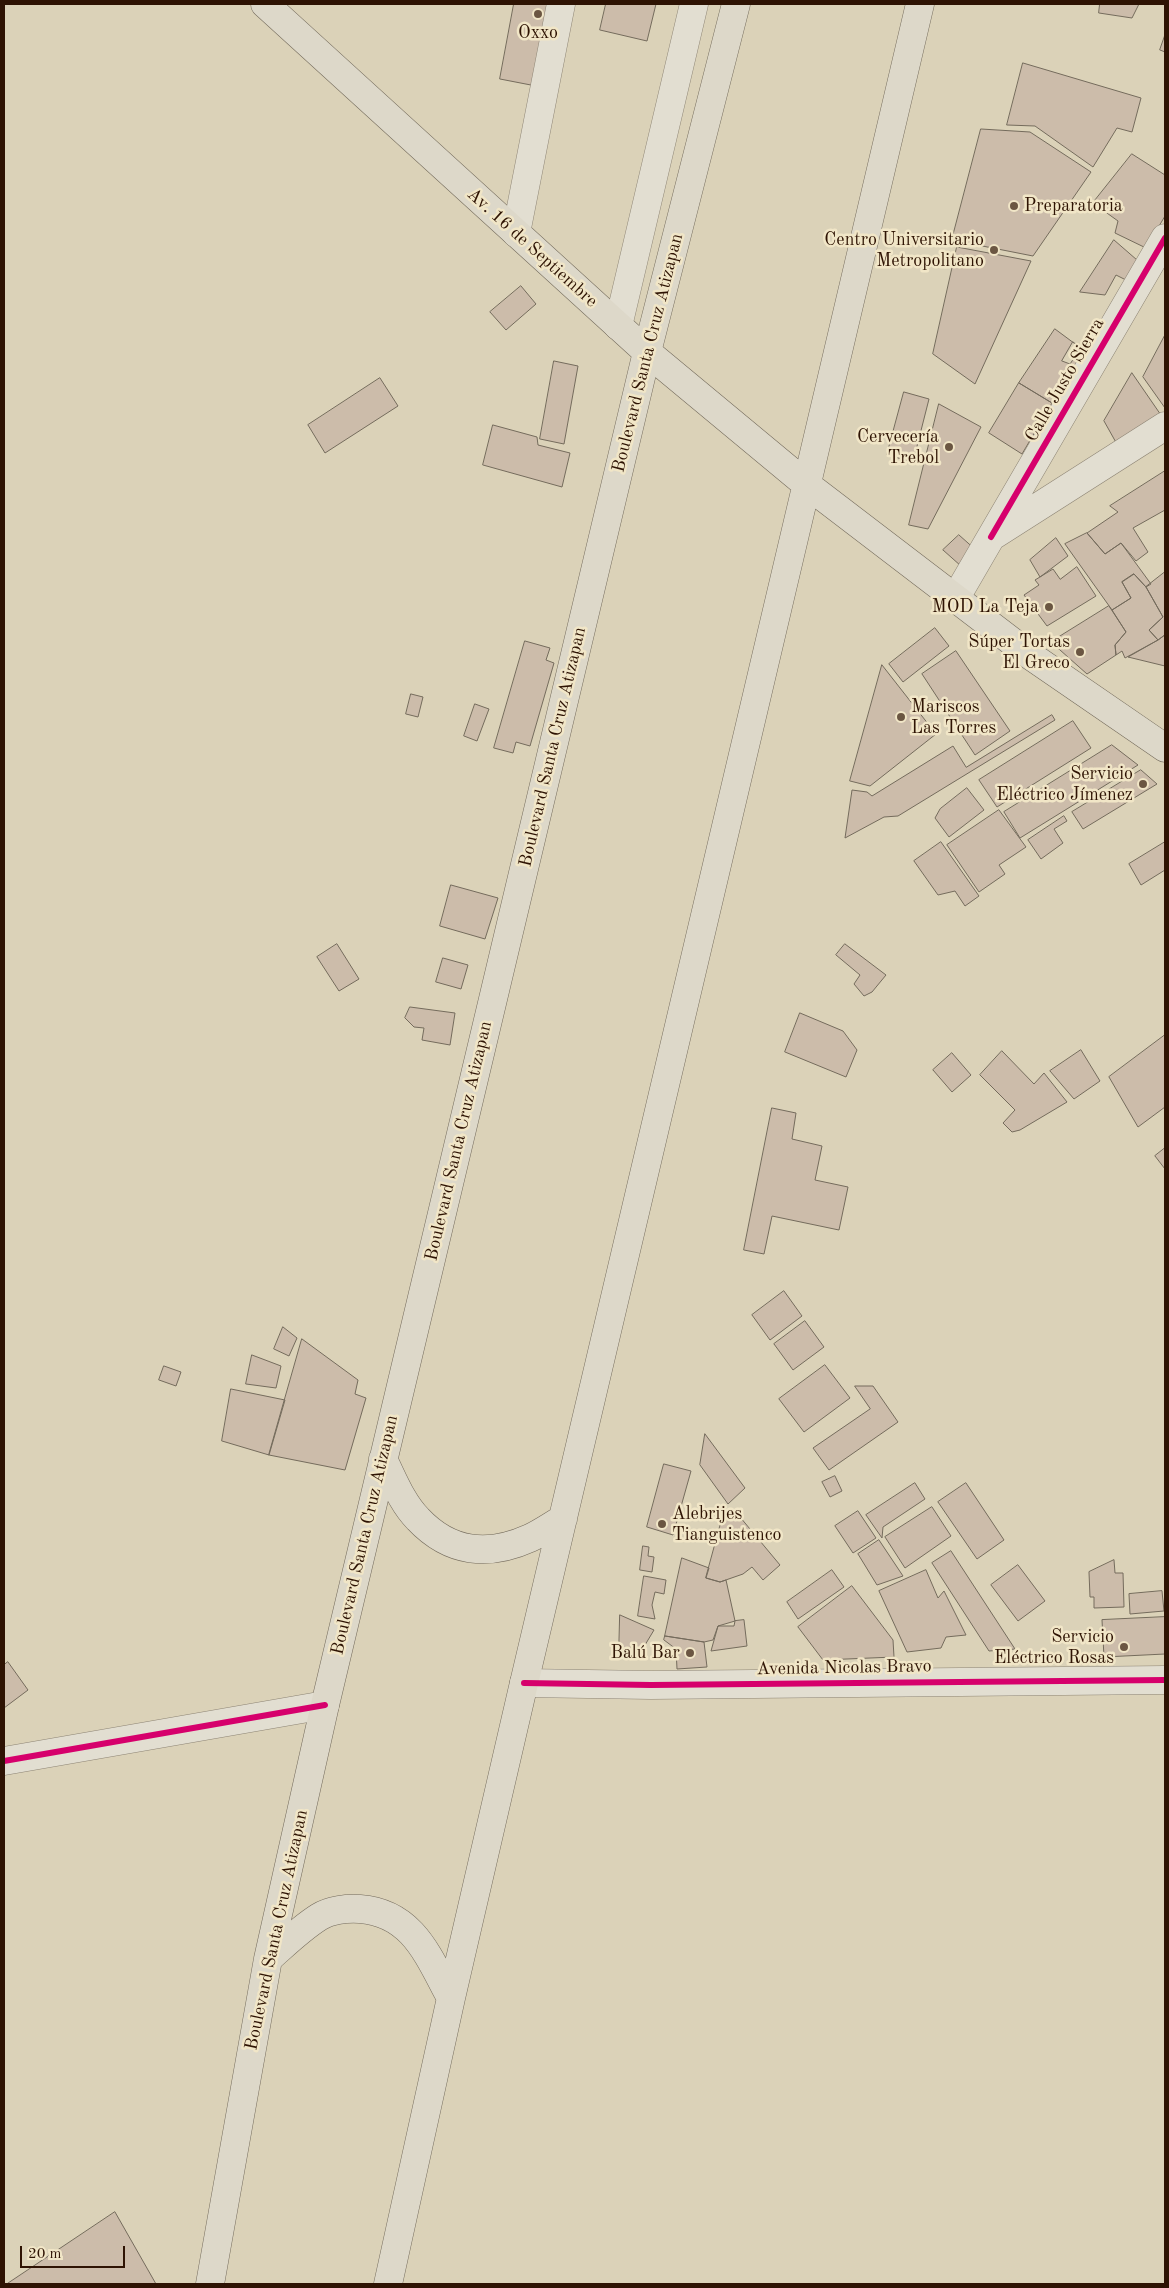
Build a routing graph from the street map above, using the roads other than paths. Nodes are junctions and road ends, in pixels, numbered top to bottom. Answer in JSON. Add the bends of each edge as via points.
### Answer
{"nodes":[{"id":1,"x":265,"y":4,"type":"edge"},
{"id":2,"x":561,"y":4,"type":"edge"},
{"id":3,"x":694,"y":4,"type":"edge"},
{"id":4,"x":736,"y":4,"type":"edge"},
{"id":5,"x":920,"y":4,"type":"edge"},
{"id":6,"x":516,"y":233,"type":"junction"},
{"id":7,"x":1165,"y":238,"type":"edge"},
{"id":8,"x":618,"y":326,"type":"junction"},
{"id":9,"x":647,"y":352,"type":"junction"},
{"id":10,"x":1165,"y":426,"type":"edge"},
{"id":11,"x":806,"y":484,"type":"junction"},
{"id":12,"x":991,"y":537,"type":"junction"},
{"id":13,"x":955,"y":599,"type":"junction"},
{"id":14,"x":1163,"y":744,"type":"edge"},
{"id":15,"x":382,"y":1460,"type":"junction"},
{"id":16,"x":563,"y":1519,"type":"junction"},
{"id":17,"x":1165,"y":1680,"type":"edge"},
{"id":18,"x":524,"y":1683,"type":"junction"},
{"id":19,"x":325,"y":1705,"type":"junction"},
{"id":20,"x":4,"y":1762,"type":"edge"},
{"id":21,"x":268,"y":1959,"type":"junction"},
{"id":22,"x":451,"y":1998,"type":"junction"},
{"id":23,"x":210,"y":2284,"type":"edge"},
{"id":24,"x":388,"y":2284,"type":"edge"}],
"edges":[{"from":1,"to":6,"type":"main road","name":"Av. 16 de Septiembre"},
{"from":2,"to":6,"type":"street"},
{"from":3,"to":8,"type":"street"},
{"from":4,"to":9,"type":"main road","name":"Boulevard Santa Cruz Atizapan"},
{"from":5,"to":11,"type":"main road"},
{"from":6,"to":8,"type":"main road","name":"Av. 16 de Septiembre"},
{"from":7,"to":12,"type":"street","name":"Calle Justo Sierra"},
{"from":8,"to":9,"type":"main road","name":"Av. 16 de Septiembre"},
{"from":9,"to":11,"type":"main road","name":"Av. 16 de Septiembre"},
{"from":9,"to":15,"type":"main road","name":"Boulevard Santa Cruz Atizapan"},
{"from":10,"to":12,"type":"street"},
{"from":11,"to":13,"type":"main road","name":"Av. 16 de Septiembre"},
{"from":11,"to":16,"type":"main road"},
{"from":12,"to":13,"type":"street","name":"Calle Justo Sierra"},
{"from":13,"to":14,"type":"main road","name":"Av. 16 de Septiembre","via":[[1031,656]]},
{"from":15,"to":16,"type":"main road","via":[[417,1518],[437,1537],[466,1549],[498,1549],[530,1538]]},
{"from":15,"to":19,"type":"main road","name":"Boulevard Santa Cruz Atizapan"},
{"from":16,"to":18,"type":"main road"},
{"from":17,"to":18,"type":"street","name":"Avenida Nicolas Bravo","via":[[664,1685]]},
{"from":18,"to":22,"type":"main road"},
{"from":19,"to":20,"type":"street"},
{"from":19,"to":21,"type":"main road","name":"Boulevard Santa Cruz Atizapan"},
{"from":21,"to":22,"type":"main road","via":[[320,1916],[348,1908],[375,1910],[402,1923],[425,1950]]},
{"from":21,"to":23,"type":"main road","name":"Boulevard Santa Cruz Atizapan"},
{"from":22,"to":24,"type":"main road"}]}
